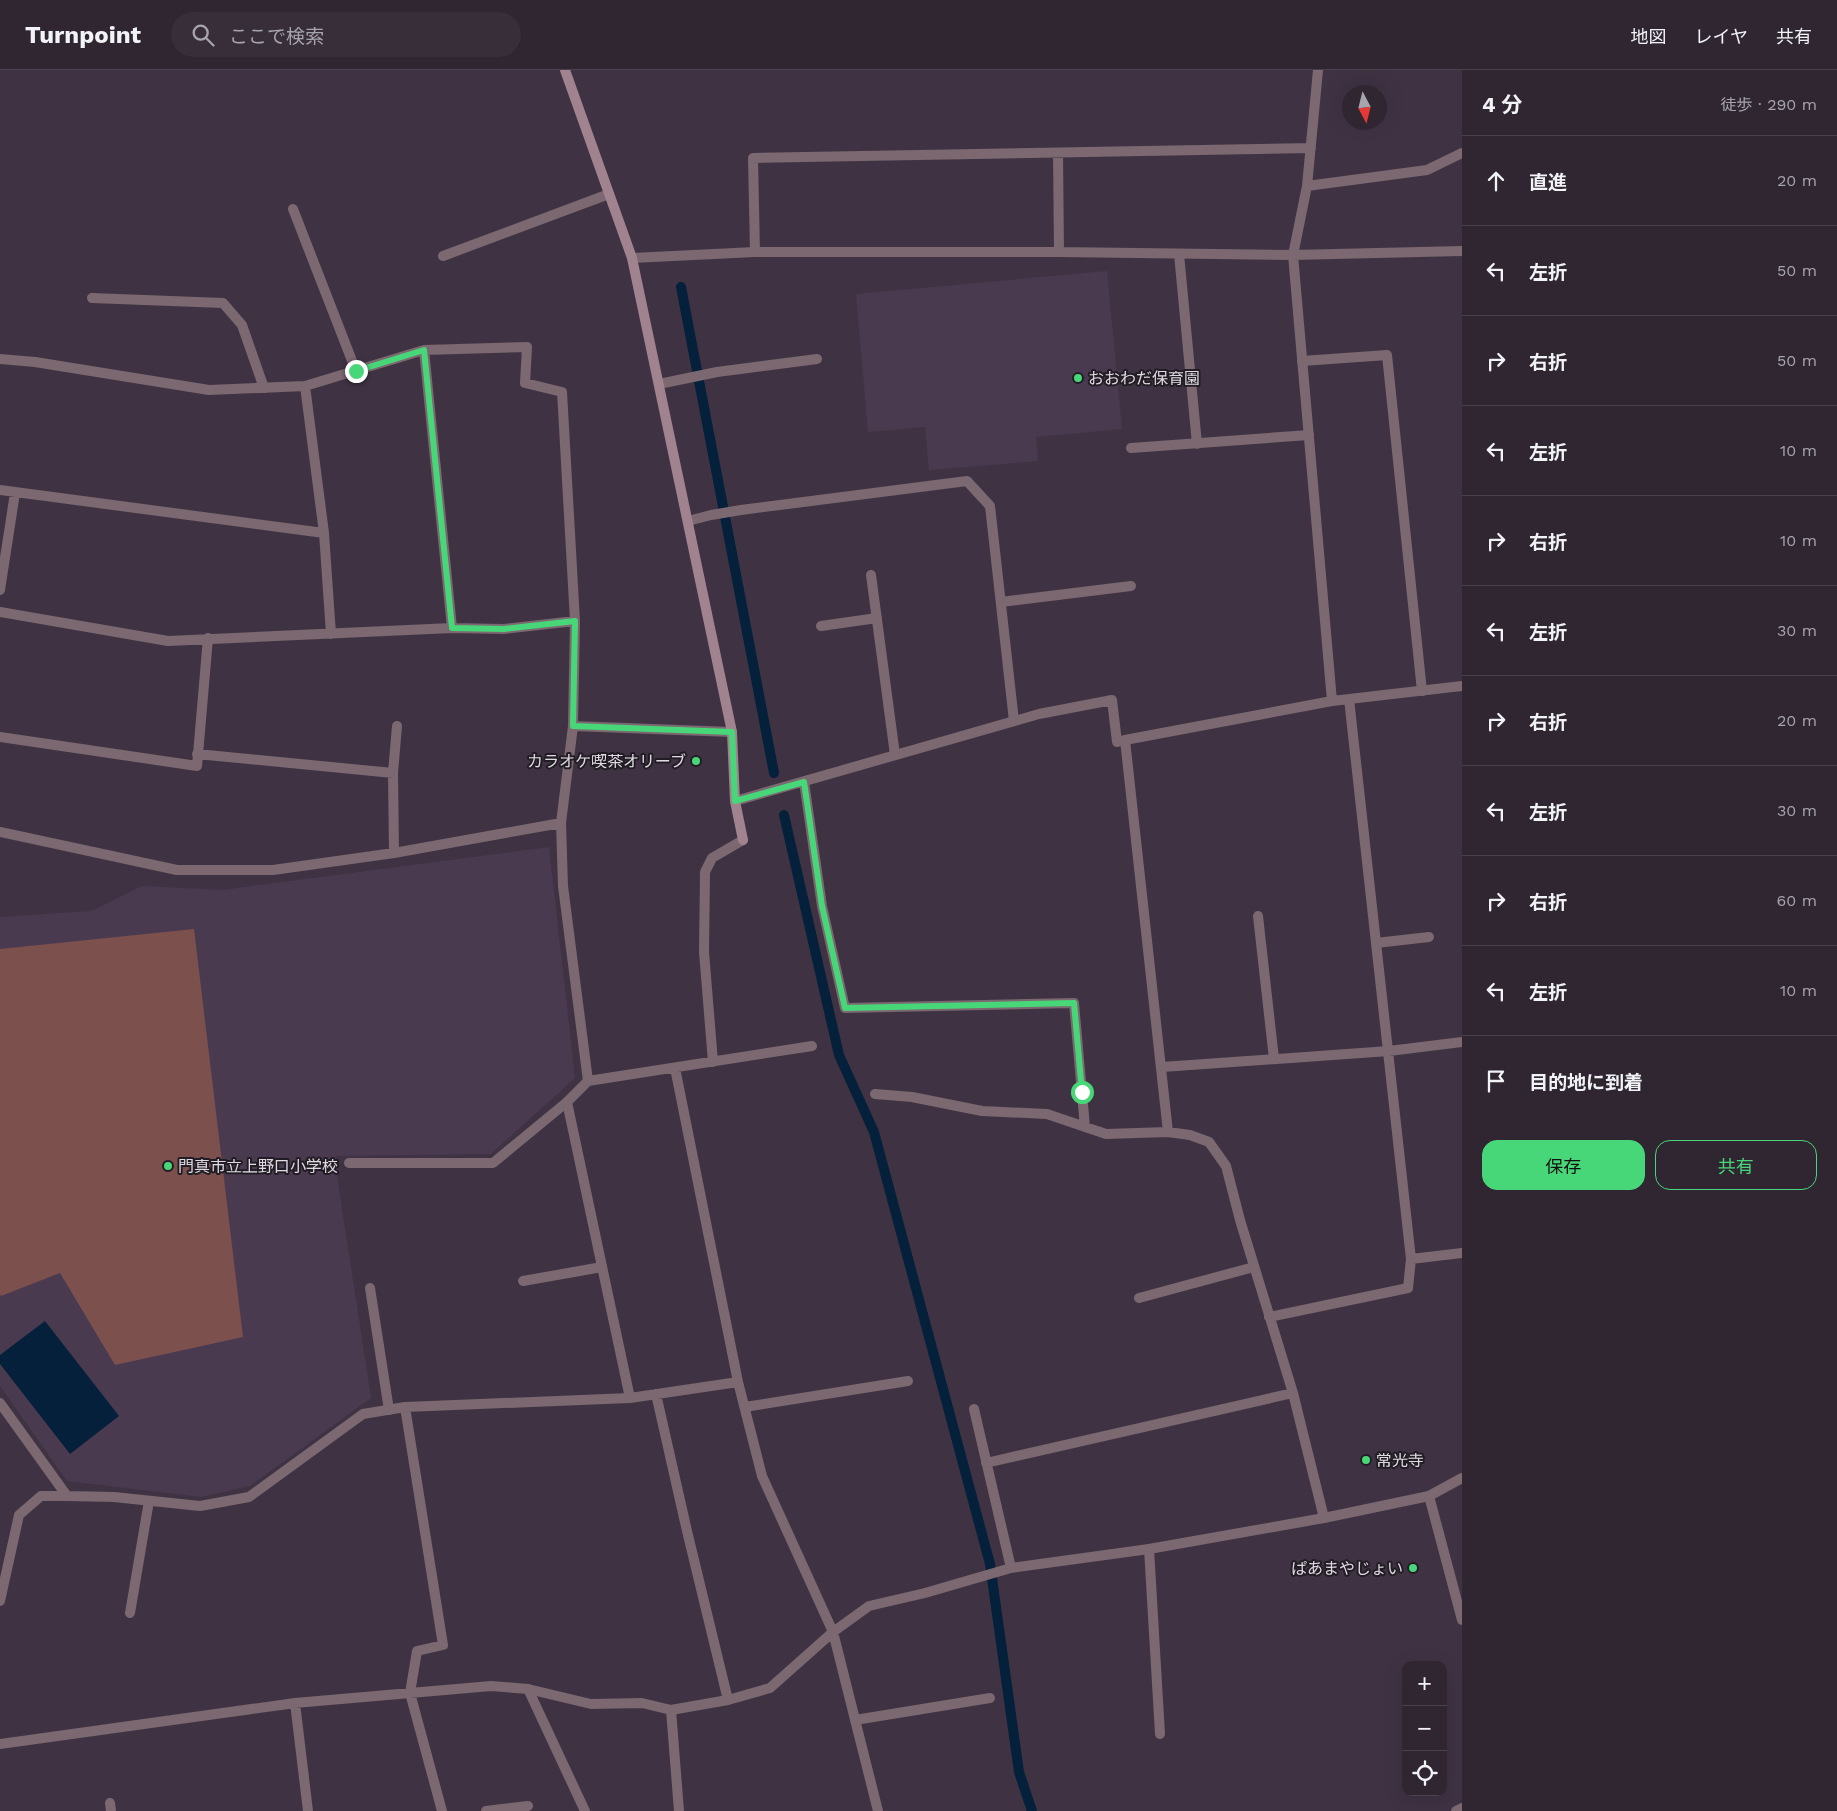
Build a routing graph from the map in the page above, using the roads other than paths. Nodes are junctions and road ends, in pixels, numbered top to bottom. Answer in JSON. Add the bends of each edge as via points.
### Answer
{"nodes":[{"id":1,"x":565,"y":70,"type":"edge"},
{"id":2,"x":1318,"y":70,"type":"edge"},
{"id":3,"x":1311,"y":148,"type":"junction"},
{"id":4,"x":1058,"y":153,"type":"junction"},
{"id":5,"x":1462,"y":153,"type":"edge"},
{"id":6,"x":1307,"y":186,"type":"junction"},
{"id":7,"x":608,"y":194,"type":"junction"},
{"id":8,"x":293,"y":209,"type":"dead end"},
{"id":9,"x":1462,"y":251,"type":"edge"},
{"id":10,"x":755,"y":252,"type":"junction"},
{"id":11,"x":1059,"y":252,"type":"junction"},
{"id":12,"x":1179,"y":254,"type":"junction"},
{"id":13,"x":1293,"y":255,"type":"junction"},
{"id":14,"x":443,"y":256,"type":"dead end"},
{"id":15,"x":632,"y":258,"type":"junction"},
{"id":16,"x":92,"y":298,"type":"dead end"},
{"id":17,"x":424,"y":350,"type":"junction"},
{"id":18,"x":0,"y":359,"type":"edge"},
{"id":19,"x":817,"y":359,"type":"dead end"},
{"id":20,"x":1302,"y":361,"type":"junction"},
{"id":21,"x":356,"y":371,"type":"junction"},
{"id":22,"x":659,"y":384,"type":"junction"},
{"id":23,"x":305,"y":386,"type":"junction"},
{"id":24,"x":264,"y":388,"type":"junction"},
{"id":25,"x":1309,"y":435,"type":"junction"},
{"id":26,"x":1197,"y":444,"type":"junction"},
{"id":27,"x":1131,"y":448,"type":"dead end"},
{"id":28,"x":0,"y":490,"type":"edge"},
{"id":29,"x":15,"y":493,"type":"junction"},
{"id":30,"x":688,"y":521,"type":"junction"},
{"id":31,"x":324,"y":533,"type":"junction"},
{"id":32,"x":872,"y":574,"type":"dead end"},
{"id":33,"x":1131,"y":586,"type":"dead end"},
{"id":34,"x":0,"y":590,"type":"edge"},
{"id":35,"x":1001,"y":602,"type":"junction"},
{"id":36,"x":0,"y":612,"type":"edge"},
{"id":37,"x":877,"y":618,"type":"junction"},
{"id":38,"x":575,"y":621,"type":"junction"},
{"id":39,"x":821,"y":626,"type":"dead end"},
{"id":40,"x":452,"y":628,"type":"junction"},
{"id":41,"x":331,"y":634,"type":"junction"},
{"id":42,"x":208,"y":638,"type":"junction"},
{"id":43,"x":1462,"y":690,"type":"edge"},
{"id":44,"x":1422,"y":691,"type":"junction"},
{"id":45,"x":1349,"y":699,"type":"junction"},
{"id":46,"x":1332,"y":701,"type":"junction"},
{"id":47,"x":1014,"y":721,"type":"junction"},
{"id":48,"x":397,"y":726,"type":"dead end"},
{"id":49,"x":573,"y":726,"type":"junction"},
{"id":50,"x":732,"y":732,"type":"junction"},
{"id":51,"x":0,"y":737,"type":"edge"},
{"id":52,"x":1125,"y":740,"type":"junction"},
{"id":53,"x":198,"y":754,"type":"junction"},
{"id":54,"x":895,"y":755,"type":"junction"},
{"id":55,"x":393,"y":773,"type":"junction"},
{"id":56,"x":804,"y":782,"type":"junction"},
{"id":57,"x":735,"y":801,"type":"junction"},
{"id":58,"x":561,"y":823,"type":"junction"},
{"id":59,"x":0,"y":832,"type":"edge"},
{"id":60,"x":394,"y":853,"type":"junction"},
{"id":61,"x":1258,"y":916,"type":"dead end"},
{"id":62,"x":1428,"y":937,"type":"dead end"},
{"id":63,"x":1376,"y":943,"type":"junction"},
{"id":64,"x":1462,"y":1042,"type":"edge"},
{"id":65,"x":812,"y":1046,"type":"dead end"},
{"id":66,"x":1389,"y":1051,"type":"junction"},
{"id":67,"x":1274,"y":1059,"type":"junction"},
{"id":68,"x":713,"y":1062,"type":"junction"},
{"id":69,"x":1162,"y":1067,"type":"junction"},
{"id":70,"x":675,"y":1068,"type":"junction"},
{"id":71,"x":588,"y":1081,"type":"junction"},
{"id":72,"x":875,"y":1094,"type":"dead end"},
{"id":73,"x":567,"y":1102,"type":"junction"},
{"id":74,"x":1085,"y":1127,"type":"junction"},
{"id":75,"x":1168,"y":1132,"type":"junction"},
{"id":76,"x":349,"y":1163,"type":"dead end"},
{"id":77,"x":1462,"y":1253,"type":"edge"},
{"id":78,"x":1411,"y":1260,"type":"junction"},
{"id":79,"x":602,"y":1267,"type":"junction"},
{"id":80,"x":1254,"y":1267,"type":"junction"},
{"id":81,"x":523,"y":1281,"type":"dead end"},
{"id":82,"x":370,"y":1288,"type":"dead end"},
{"id":83,"x":1138,"y":1298,"type":"dead end"},
{"id":84,"x":1269,"y":1317,"type":"junction"},
{"id":85,"x":908,"y":1381,"type":"dead end"},
{"id":86,"x":738,"y":1382,"type":"junction"},
{"id":87,"x":656,"y":1394,"type":"junction"},
{"id":88,"x":1293,"y":1394,"type":"junction"},
{"id":89,"x":630,"y":1398,"type":"junction"},
{"id":90,"x":0,"y":1402,"type":"edge"},
{"id":91,"x":405,"y":1407,"type":"junction"},
{"id":92,"x":745,"y":1407,"type":"junction"},
{"id":93,"x":974,"y":1409,"type":"dead end"},
{"id":94,"x":389,"y":1410,"type":"junction"},
{"id":95,"x":986,"y":1463,"type":"junction"},
{"id":96,"x":1462,"y":1478,"type":"edge"},
{"id":97,"x":66,"y":1496,"type":"junction"},
{"id":98,"x":1429,"y":1496,"type":"junction"},
{"id":99,"x":149,"y":1501,"type":"junction"},
{"id":100,"x":1324,"y":1518,"type":"junction"},
{"id":101,"x":1148,"y":1549,"type":"junction"},
{"id":102,"x":1006,"y":1569,"type":"junction"},
{"id":103,"x":3,"y":1576,"type":"edge"},
{"id":104,"x":0,"y":1601,"type":"edge"},
{"id":105,"x":130,"y":1613,"type":"dead end"},
{"id":106,"x":1462,"y":1620,"type":"edge"},
{"id":107,"x":833,"y":1632,"type":"junction"},
{"id":108,"x":528,"y":1689,"type":"junction"},
{"id":109,"x":410,"y":1693,"type":"junction"},
{"id":110,"x":990,"y":1698,"type":"dead end"},
{"id":111,"x":728,"y":1700,"type":"junction"},
{"id":112,"x":295,"y":1703,"type":"junction"},
{"id":113,"x":671,"y":1710,"type":"junction"},
{"id":114,"x":855,"y":1720,"type":"junction"},
{"id":115,"x":1160,"y":1734,"type":"dead end"},
{"id":116,"x":0,"y":1744,"type":"edge"},
{"id":117,"x":528,"y":1806,"type":"dead end"},
{"id":118,"x":1462,"y":1808,"type":"edge"},
{"id":119,"x":308,"y":1811,"type":"edge"},
{"id":120,"x":442,"y":1811,"type":"edge"},
{"id":121,"x":486,"y":1811,"type":"edge"},
{"id":122,"x":585,"y":1811,"type":"edge"},
{"id":123,"x":679,"y":1811,"type":"edge"},
{"id":124,"x":878,"y":1811,"type":"edge"},
{"id":125,"x":1456,"y":1811,"type":"edge"}],
"edges":[{"from":1,"to":7,"type":"street"},
{"from":2,"to":3,"type":"street"},
{"from":3,"to":4,"type":"street"},
{"from":3,"to":6,"type":"street"},
{"from":4,"to":10,"type":"street","via":[[753,158]]},
{"from":4,"to":11,"type":"street"},
{"from":5,"to":6,"type":"street","via":[[1427,170]]},
{"from":6,"to":13,"type":"street"},
{"from":7,"to":14,"type":"street"},
{"from":7,"to":15,"type":"street"},
{"from":8,"to":21,"type":"street"},
{"from":9,"to":13,"type":"street"},
{"from":10,"to":11,"type":"street"},
{"from":10,"to":15,"type":"street"},
{"from":11,"to":12,"type":"street"},
{"from":12,"to":13,"type":"street"},
{"from":12,"to":26,"type":"street"},
{"from":13,"to":20,"type":"street"},
{"from":15,"to":22,"type":"street"},
{"from":16,"to":24,"type":"street","via":[[223,303],[242,324]]},
{"from":17,"to":21,"type":"street"},
{"from":17,"to":38,"type":"street","via":[[527,347],[525,384],[562,392]]},
{"from":17,"to":40,"type":"street"},
{"from":18,"to":24,"type":"street","via":[[209,390]]},
{"from":19,"to":22,"type":"street","via":[[717,372]]},
{"from":20,"to":25,"type":"street"},
{"from":20,"to":44,"type":"street","via":[[1387,355]]},
{"from":21,"to":23,"type":"street"},
{"from":22,"to":30,"type":"street"},
{"from":23,"to":24,"type":"street"},
{"from":23,"to":31,"type":"street"},
{"from":25,"to":26,"type":"street"},
{"from":25,"to":46,"type":"street"},
{"from":26,"to":27,"type":"street"},
{"from":28,"to":29,"type":"street"},
{"from":29,"to":31,"type":"street"},
{"from":29,"to":34,"type":"street"},
{"from":30,"to":35,"type":"street","via":[[741,510],[967,481],[990,506]]},
{"from":30,"to":50,"type":"street"},
{"from":31,"to":41,"type":"street"},
{"from":32,"to":37,"type":"street"},
{"from":33,"to":35,"type":"street"},
{"from":35,"to":47,"type":"street"},
{"from":36,"to":42,"type":"street","via":[[168,640]]},
{"from":37,"to":39,"type":"street"},
{"from":37,"to":54,"type":"street"},
{"from":38,"to":40,"type":"street","via":[[504,629]]},
{"from":38,"to":49,"type":"street"},
{"from":40,"to":41,"type":"street"},
{"from":41,"to":42,"type":"street"},
{"from":42,"to":53,"type":"street"},
{"from":43,"to":44,"type":"street"},
{"from":44,"to":45,"type":"street"},
{"from":45,"to":46,"type":"street"},
{"from":45,"to":63,"type":"street"},
{"from":46,"to":52,"type":"street"},
{"from":47,"to":52,"type":"street","via":[[1112,700],[1117,742]]},
{"from":47,"to":54,"type":"street"},
{"from":48,"to":55,"type":"street"},
{"from":49,"to":50,"type":"street"},
{"from":49,"to":58,"type":"street"},
{"from":50,"to":57,"type":"street"},
{"from":51,"to":53,"type":"street","via":[[197,766]]},
{"from":52,"to":69,"type":"street"},
{"from":53,"to":55,"type":"street"},
{"from":54,"to":56,"type":"street"},
{"from":55,"to":60,"type":"street"},
{"from":56,"to":57,"type":"street"},
{"from":56,"to":74,"type":"street","via":[[822,906],[845,1008],[1074,1003]]},
{"from":57,"to":68,"type":"street","via":[[743,840],[712,858],[705,872],[704,952]]},
{"from":58,"to":60,"type":"street"},
{"from":58,"to":71,"type":"street","via":[[563,886]]},
{"from":59,"to":60,"type":"street","via":[[177,870],[273,870]]},
{"from":61,"to":67,"type":"street"},
{"from":62,"to":63,"type":"street"},
{"from":63,"to":66,"type":"street"},
{"from":64,"to":66,"type":"street"},
{"from":65,"to":68,"type":"street"},
{"from":66,"to":67,"type":"street"},
{"from":66,"to":78,"type":"street"},
{"from":67,"to":69,"type":"street"},
{"from":68,"to":70,"type":"street"},
{"from":69,"to":75,"type":"street"},
{"from":70,"to":71,"type":"street"},
{"from":70,"to":86,"type":"street"},
{"from":71,"to":73,"type":"street"},
{"from":72,"to":74,"type":"street","via":[[912,1097],[982,1111],[1048,1114]]},
{"from":73,"to":76,"type":"street","via":[[494,1163]]},
{"from":73,"to":79,"type":"street"},
{"from":74,"to":75,"type":"street","via":[[1106,1134]]},
{"from":75,"to":80,"type":"street","via":[[1209,1142],[1226,1166]]},
{"from":77,"to":78,"type":"street"},
{"from":78,"to":84,"type":"street","via":[[1408,1288]]},
{"from":79,"to":81,"type":"street"},
{"from":79,"to":89,"type":"street"},
{"from":80,"to":83,"type":"street"},
{"from":80,"to":84,"type":"street"},
{"from":82,"to":94,"type":"street"},
{"from":84,"to":88,"type":"street"},
{"from":85,"to":92,"type":"street"},
{"from":86,"to":87,"type":"street"},
{"from":86,"to":92,"type":"street"},
{"from":87,"to":89,"type":"street"},
{"from":87,"to":111,"type":"street"},
{"from":88,"to":95,"type":"street"},
{"from":88,"to":100,"type":"street"},
{"from":89,"to":91,"type":"street"},
{"from":90,"to":97,"type":"street"},
{"from":91,"to":94,"type":"street"},
{"from":91,"to":109,"type":"street","via":[[442,1645],[417,1651]]},
{"from":92,"to":107,"type":"street","via":[[762,1476]]},
{"from":93,"to":95,"type":"street"},
{"from":94,"to":99,"type":"street","via":[[363,1414],[249,1497],[200,1506]]},
{"from":95,"to":102,"type":"street"},
{"from":96,"to":98,"type":"street"},
{"from":97,"to":99,"type":"street"},
{"from":97,"to":103,"type":"street","via":[[41,1496],[19,1515]]},
{"from":98,"to":100,"type":"street"},
{"from":98,"to":106,"type":"street"},
{"from":99,"to":105,"type":"street"},
{"from":100,"to":101,"type":"street"},
{"from":101,"to":102,"type":"street"},
{"from":101,"to":115,"type":"street"},
{"from":102,"to":107,"type":"street","via":[[869,1606]]},
{"from":103,"to":104,"type":"street"},
{"from":107,"to":111,"type":"street","via":[[770,1688]]},
{"from":107,"to":114,"type":"street"},
{"from":108,"to":109,"type":"street","via":[[491,1686]]},
{"from":108,"to":113,"type":"street","via":[[591,1704],[642,1703]]},
{"from":108,"to":122,"type":"street"},
{"from":109,"to":112,"type":"street"},
{"from":109,"to":120,"type":"street"},
{"from":110,"to":114,"type":"street"},
{"from":111,"to":113,"type":"street"},
{"from":112,"to":116,"type":"street"},
{"from":112,"to":119,"type":"street"},
{"from":113,"to":123,"type":"street"},
{"from":114,"to":124,"type":"street"},
{"from":117,"to":121,"type":"street"},
{"from":118,"to":125,"type":"street"}]}
